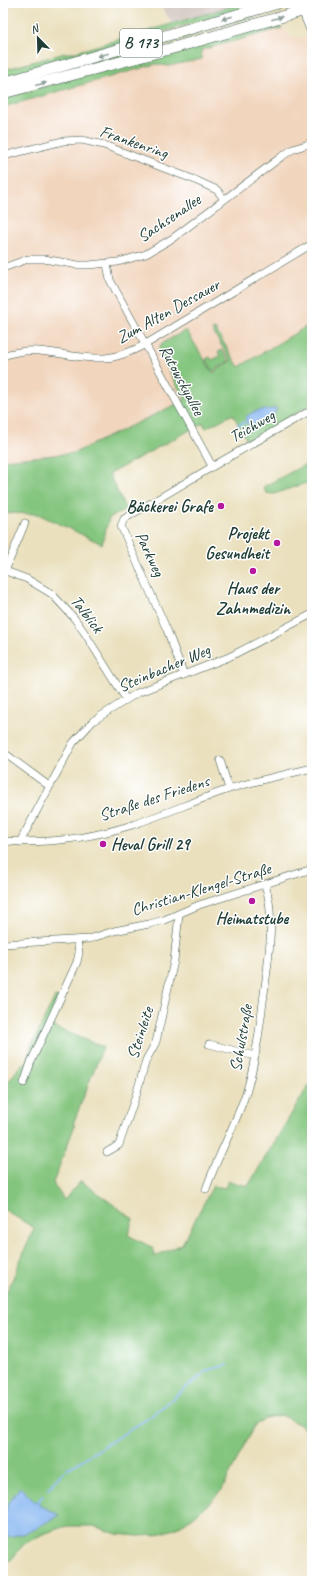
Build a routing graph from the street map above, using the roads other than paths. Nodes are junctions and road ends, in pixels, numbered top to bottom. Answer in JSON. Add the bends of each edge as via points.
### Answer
{"nodes":[{"id":1,"x":278,"y":3,"type":"edge"},
{"id":2,"x":304,"y":7,"type":"edge"},
{"id":3,"x":312,"y":35,"type":"edge"},
{"id":4,"x":3,"y":83,"type":"edge"},
{"id":5,"x":3,"y":93,"type":"edge"},
{"id":6,"x":312,"y":143,"type":"edge"},
{"id":7,"x":3,"y":156,"type":"edge"},
{"id":8,"x":224,"y":199,"type":"junction"},
{"id":9,"x":312,"y":244,"type":"edge"},
{"id":10,"x":107,"y":264,"type":"junction"},
{"id":11,"x":3,"y":268,"type":"edge"},
{"id":12,"x":146,"y":344,"type":"junction"},
{"id":13,"x":3,"y":356,"type":"edge"},
{"id":14,"x":306,"y":413,"type":"dead end"},
{"id":15,"x":212,"y":466,"type":"junction"},
{"id":16,"x":26,"y":523,"type":"dead end"},
{"id":17,"x":4,"y":570,"type":"edge"},
{"id":18,"x":312,"y":614,"type":"edge"},
{"id":19,"x":184,"y":675,"type":"junction"},
{"id":20,"x":126,"y":699,"type":"junction"},
{"id":21,"x":3,"y":752,"type":"edge"},
{"id":22,"x":220,"y":760,"type":"dead end"},
{"id":23,"x":312,"y":768,"type":"edge"},
{"id":24,"x":49,"y":786,"type":"junction"},
{"id":25,"x":230,"y":789,"type":"junction"},
{"id":26,"x":3,"y":841,"type":"edge"},
{"id":27,"x":20,"y":842,"type":"junction"},
{"id":28,"x":312,"y":869,"type":"edge"},
{"id":29,"x":265,"y":885,"type":"junction"},
{"id":30,"x":179,"y":914,"type":"junction"},
{"id":31,"x":77,"y":940,"type":"junction"},
{"id":32,"x":3,"y":944,"type":"edge"},
{"id":33,"x":209,"y":1044,"type":"dead end"},
{"id":34,"x":255,"y":1056,"type":"junction"},
{"id":35,"x":24,"y":1083,"type":"dead end"},
{"id":36,"x":107,"y":1152,"type":"dead end"},
{"id":37,"x":206,"y":1188,"type":"dead end"}],
"edges":[{"from":1,"to":4,"type":"main road","number":"B 173","one_way":true},
{"from":2,"to":3,"type":"street"},
{"from":5,"to":2,"type":"main road","number":"B 173","one_way":true,"via":[[158,52]]},
{"from":6,"to":8,"type":"street","name":"Sachsenallee","via":[[293,149]]},
{"from":7,"to":8,"type":"street","name":"Frankenring","via":[[63,141],[82,140],[104,145],[195,180],[217,190]]},
{"from":8,"to":10,"type":"street","name":"Sachsenallee","via":[[158,248]]},
{"from":9,"to":12,"type":"street","name":"Zum Alten Dessauer"},
{"from":10,"to":11,"type":"street","name":"Sachsenallee","via":[[78,265],[28,259]]},
{"from":10,"to":12,"type":"street","name":"Rutowskyallee","via":[[110,280]]},
{"from":12,"to":13,"type":"street","name":"Zum Alten Dessauer","via":[[125,354],[107,358],[85,358],[35,350]]},
{"from":12,"to":15,"type":"street","name":"Rutowskyallee"},
{"from":14,"to":15,"type":"street","name":"Teichweg"},
{"from":15,"to":19,"type":"street","name":"Parkweg","via":[[124,519],[121,526],[153,596]]},
{"from":16,"to":17,"type":"street"},
{"from":17,"to":20,"type":"street","name":"Talblick","via":[[27,579],[52,594],[81,627]]},
{"from":18,"to":19,"type":"street","name":"Steinbacher Weg","via":[[228,657]]},
{"from":19,"to":20,"type":"street","name":"Steinbacher Weg"},
{"from":20,"to":24,"type":"street","name":"Steinbacher Weg","via":[[84,730],[73,743]]},
{"from":21,"to":24,"type":"street"},
{"from":22,"to":25,"type":"street"},
{"from":23,"to":25,"type":"street","name":"Straße des Friedens"},
{"from":24,"to":27,"type":"street","name":"Steinbacher Weg"},
{"from":25,"to":27,"type":"street","name":"Straße des Friedens","via":[[116,829],[71,839]]},
{"from":26,"to":27,"type":"street","name":"Straße des Friedens"},
{"from":28,"to":29,"type":"street","name":"Christian-Klengel-Straße"},
{"from":29,"to":30,"type":"street","name":"Christian-Klengel-Straße"},
{"from":29,"to":34,"type":"street","name":"Schulstraße","via":[[269,901],[270,946]]},
{"from":30,"to":31,"type":"street","name":"Christian-Klengel-Straße","via":[[150,924]]},
{"from":30,"to":36,"type":"street","name":"Steinleite","via":[[174,961],[156,1042],[146,1060],[119,1145]]},
{"from":31,"to":32,"type":"street","name":"Christian-Klengel-Straße"},
{"from":31,"to":35,"type":"street","via":[[77,962],[31,1062]]},
{"from":33,"to":34,"type":"street"},
{"from":34,"to":37,"type":"street","name":"Schulstraße","via":[[239,1114],[216,1160]]}]}
